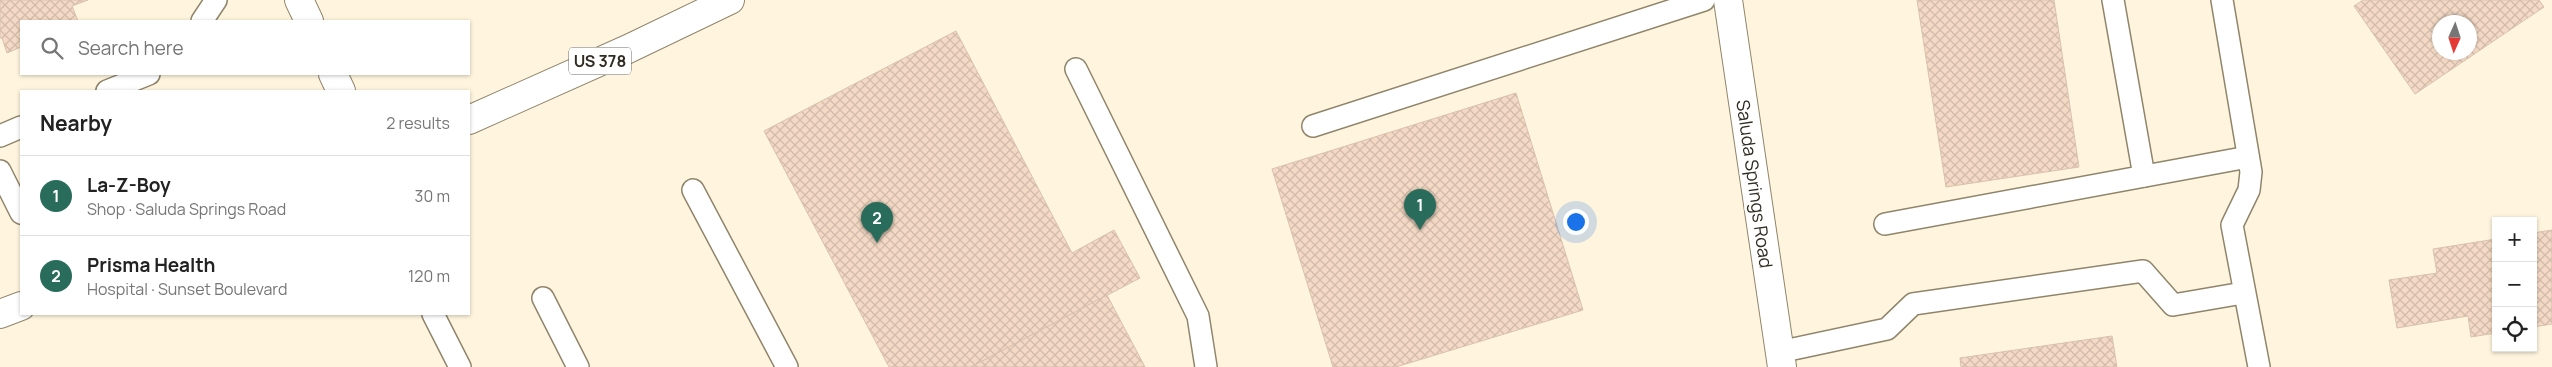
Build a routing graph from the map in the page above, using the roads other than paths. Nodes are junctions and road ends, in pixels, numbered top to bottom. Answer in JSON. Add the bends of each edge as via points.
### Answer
{"nodes":[{"id":1,"x":216,"y":0,"type":"edge"},
{"id":2,"x":300,"y":0,"type":"edge"},
{"id":3,"x":730,"y":0,"type":"edge"},
{"id":4,"x":1704,"y":0,"type":"edge"},
{"id":5,"x":1728,"y":0,"type":"edge"},
{"id":6,"x":2113,"y":0,"type":"edge"},
{"id":7,"x":2222,"y":0,"type":"edge"},
{"id":8,"x":203,"y":20,"type":"edge"},
{"id":9,"x":309,"y":20,"type":"edge"},
{"id":10,"x":1076,"y":69,"type":"dead end"},
{"id":11,"x":147,"y":75,"type":"edge"},
{"id":12,"x":333,"y":75,"type":"edge"},
{"id":13,"x":109,"y":90,"type":"edge"},
{"id":14,"x":341,"y":90,"type":"edge"},
{"id":15,"x":470,"y":120,"type":"edge"},
{"id":16,"x":1312,"y":126,"type":"dead end"},
{"id":17,"x":20,"y":127,"type":"edge"},
{"id":18,"x":0,"y":136,"type":"edge"},
{"id":19,"x":2248,"y":158,"type":"junction"},
{"id":20,"x":0,"y":170,"type":"edge"},
{"id":21,"x":2144,"y":176,"type":"junction"},
{"id":22,"x":693,"y":190,"type":"dead end"},
{"id":23,"x":20,"y":211,"type":"edge"},
{"id":24,"x":1885,"y":224,"type":"dead end"},
{"id":25,"x":2244,"y":293,"type":"junction"},
{"id":26,"x":542,"y":298,"type":"dead end"},
{"id":27,"x":20,"y":306,"type":"edge"},
{"id":28,"x":0,"y":314,"type":"edge"},
{"id":29,"x":434,"y":315,"type":"edge"},
{"id":30,"x":1780,"y":360,"type":"edge"},
{"id":31,"x":460,"y":367,"type":"edge"},
{"id":32,"x":578,"y":367,"type":"edge"},
{"id":33,"x":787,"y":367,"type":"edge"},
{"id":34,"x":1206,"y":367,"type":"edge"},
{"id":35,"x":2259,"y":367,"type":"edge"}],
"edges":[{"from":1,"to":8,"type":"lane"},
{"from":2,"to":9,"type":"street"},
{"from":3,"to":15,"type":"street","number":"US 378"},
{"from":4,"to":16,"type":"lane"},
{"from":5,"to":30,"type":"street","name":"Saluda Springs Road"},
{"from":6,"to":21,"type":"lane"},
{"from":7,"to":19,"type":"lane"},
{"from":10,"to":34,"type":"lane","via":[[1198,316]]},
{"from":11,"to":13,"type":"lane"},
{"from":12,"to":14,"type":"street"},
{"from":17,"to":18,"type":"lane"},
{"from":19,"to":21,"type":"lane"},
{"from":19,"to":25,"type":"lane","via":[[2251,172],[2249,190],[2232,225]]},
{"from":20,"to":23,"type":"lane"},
{"from":21,"to":24,"type":"lane"},
{"from":22,"to":33,"type":"lane"},
{"from":25,"to":30,"type":"lane","via":[[2173,304],[2143,271],[1913,304],[1887,329]]},
{"from":25,"to":35,"type":"lane"},
{"from":26,"to":32,"type":"lane"},
{"from":27,"to":28,"type":"street"},
{"from":29,"to":31,"type":"lane"}]}
